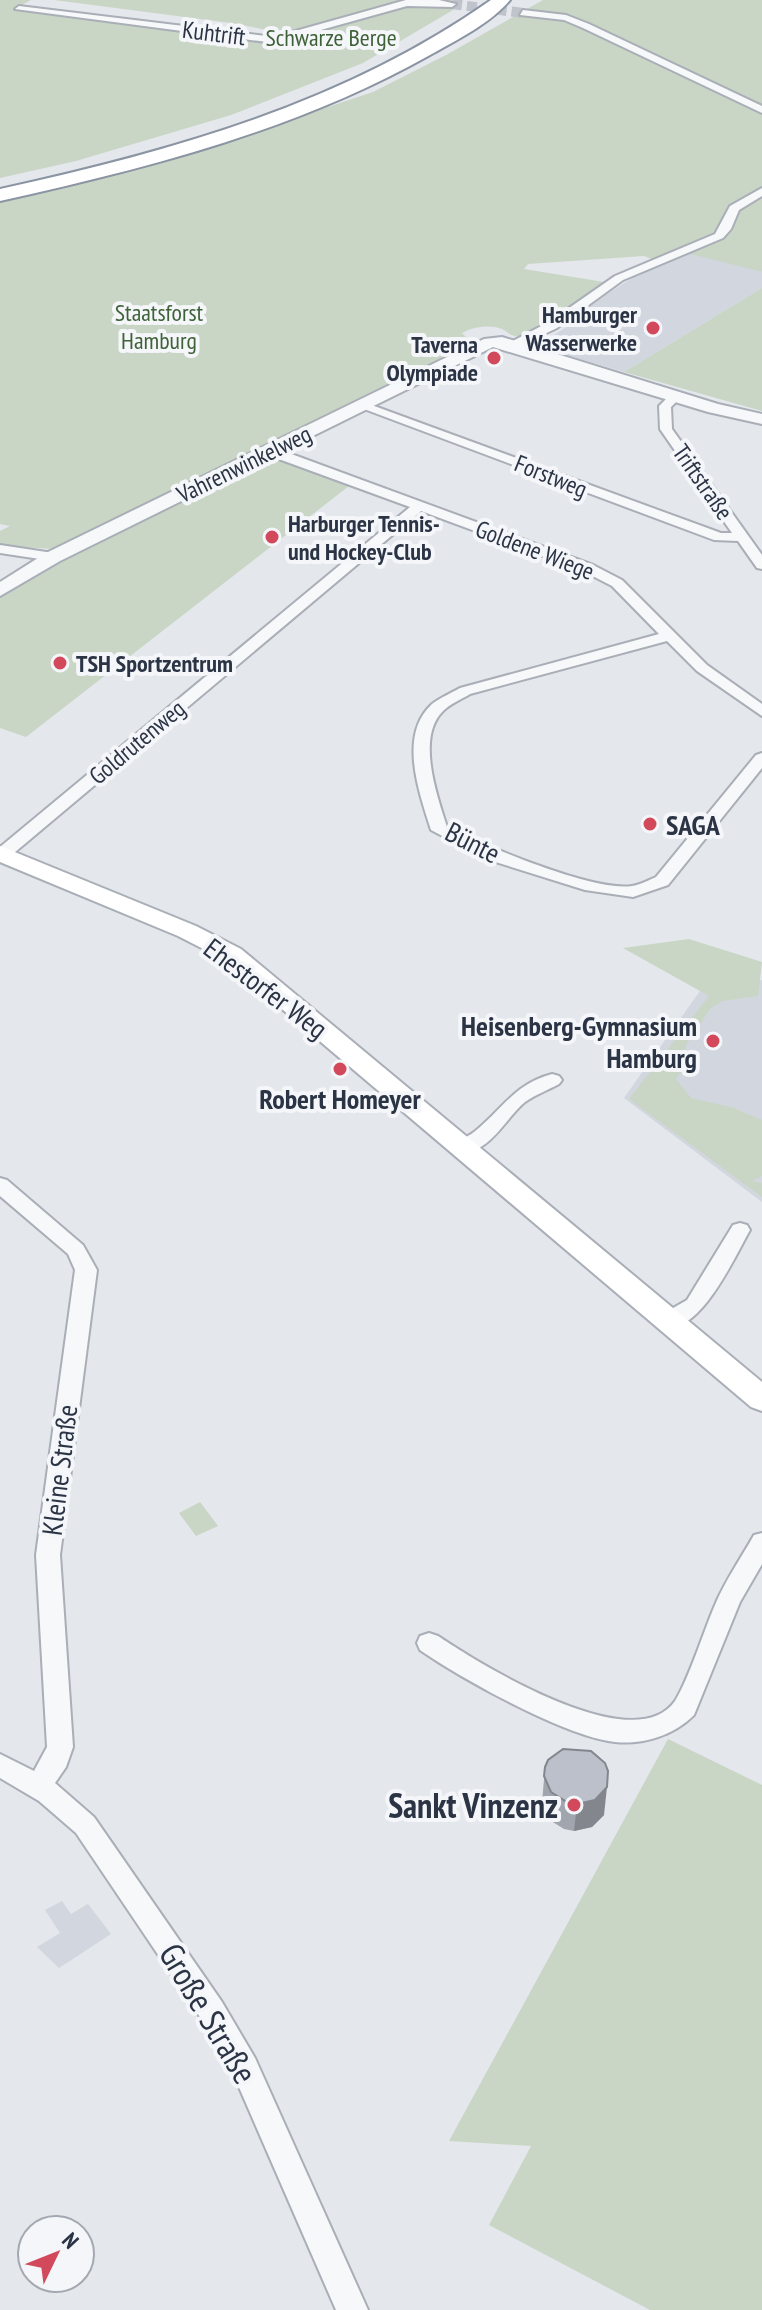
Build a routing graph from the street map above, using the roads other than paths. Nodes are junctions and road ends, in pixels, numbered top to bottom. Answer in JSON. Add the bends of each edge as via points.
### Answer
{"nodes":[{"id":1,"x":480,"y":0,"type":"edge"},
{"id":2,"x":502,"y":0,"type":"edge"},
{"id":3,"x":452,"y":4,"type":"dead end"},
{"id":4,"x":565,"y":5,"type":"dead end"},
{"id":5,"x":527,"y":6,"type":"edge"},
{"id":6,"x":19,"y":9,"type":"dead end"},
{"id":7,"x":566,"y":18,"type":"junction"},
{"id":8,"x":440,"y":43,"type":"junction"},
{"id":9,"x":762,"y":110,"type":"edge"},
{"id":10,"x":0,"y":187,"type":"edge"},
{"id":11,"x":762,"y":191,"type":"edge"},
{"id":12,"x":0,"y":195,"type":"edge"},
{"id":13,"x":511,"y":345,"type":"junction"},
{"id":14,"x":676,"y":396,"type":"junction"},
{"id":15,"x":362,"y":406,"type":"junction"},
{"id":16,"x":762,"y":419,"type":"edge"},
{"id":17,"x":270,"y":451,"type":"junction"},
{"id":18,"x":418,"y":507,"type":"junction"},
{"id":19,"x":742,"y":537,"type":"junction"},
{"id":20,"x":0,"y":549,"type":"edge"},
{"id":21,"x":53,"y":557,"type":"junction"},
{"id":22,"x":762,"y":565,"type":"edge"},
{"id":23,"x":0,"y":590,"type":"edge"},
{"id":24,"x":668,"y":636,"type":"junction"},
{"id":25,"x":762,"y":711,"type":"edge"},
{"id":26,"x":762,"y":758,"type":"edge"},
{"id":27,"x":1,"y":853,"type":"edge"},
{"id":28,"x":552,"y":1080,"type":"dead end"},
{"id":29,"x":463,"y":1146,"type":"junction"},
{"id":30,"x":0,"y":1185,"type":"edge"},
{"id":31,"x":740,"y":1230,"type":"dead end"},
{"id":32,"x":669,"y":1321,"type":"junction"},
{"id":33,"x":762,"y":1399,"type":"edge"},
{"id":34,"x":762,"y":1542,"type":"edge"},
{"id":35,"x":429,"y":1643,"type":"dead end"},
{"id":36,"x":0,"y":1765,"type":"edge"},
{"id":37,"x":38,"y":1786,"type":"junction"},
{"id":38,"x":352,"y":2310,"type":"edge"}],
"edges":[{"from":1,"to":10,"type":"highway","via":[[424,39],[287,103],[135,153]]},
{"from":2,"to":8,"type":"highway"},
{"from":3,"to":6,"type":"street","name":"Kuhtrift","via":[[401,3],[274,40]]},
{"from":4,"to":7,"type":"street"},
{"from":5,"to":7,"type":"street"},
{"from":5,"to":8,"type":"highway"},
{"from":7,"to":9,"type":"street"},
{"from":8,"to":12,"type":"highway","via":[[368,80],[255,125]]},
{"from":11,"to":13,"type":"street","via":[[734,208],[719,236],[619,278],[553,325]]},
{"from":13,"to":14,"type":"street"},
{"from":13,"to":15,"type":"street","name":"Vahrenwinkelweg","via":[[490,342]]},
{"from":14,"to":16,"type":"street"},
{"from":14,"to":19,"type":"street","name":"Triftstraße","via":[[665,406],[666,429]]},
{"from":15,"to":17,"type":"street","name":"Vahrenwinkelweg"},
{"from":15,"to":19,"type":"street","name":"Forstweg","via":[[719,537]]},
{"from":17,"to":18,"type":"street","name":"Goldene Wiege"},
{"from":17,"to":21,"type":"street","name":"Vahrenwinkelweg"},
{"from":18,"to":24,"type":"street","name":"Goldene Wiege","via":[[588,568],[617,583]]},
{"from":18,"to":27,"type":"street","name":"Goldrutenweg"},
{"from":19,"to":22,"type":"street","name":"Triftstraße"},
{"from":20,"to":21,"type":"street"},
{"from":21,"to":23,"type":"street","name":"Vahrenwinkelweg"},
{"from":24,"to":25,"type":"street","name":"Goldene Wiege","via":[[717,681]]},
{"from":24,"to":26,"type":"street","name":"Bünte","via":[[479,687],[437,708],[421,732],[426,787],[439,830],[492,855],[591,886],[633,892],[662,881]]},
{"from":27,"to":29,"type":"main road","name":"Ehestorfer Weg","via":[[232,954]]},
{"from":28,"to":29,"type":"street","via":[[518,1098],[480,1138]]},
{"from":29,"to":32,"type":"main road","name":"Ehestorfer Weg"},
{"from":30,"to":37,"type":"street","name":"Kleine Straße","via":[[76,1250],[86,1270],[48,1555],[60,1747]]},
{"from":31,"to":32,"type":"street","via":[[695,1305]]},
{"from":32,"to":33,"type":"main road","name":"Ehestorfer Weg"},
{"from":34,"to":35,"type":"street","via":[[729,1600],[685,1707],[660,1725],[629,1732],[603,1729],[467,1670]]},
{"from":36,"to":37,"type":"street","name":"Große Straße"},
{"from":37,"to":38,"type":"street","name":"Große Straße","via":[[65,1805],[100,1845],[219,2022],[245,2068]]}]}
